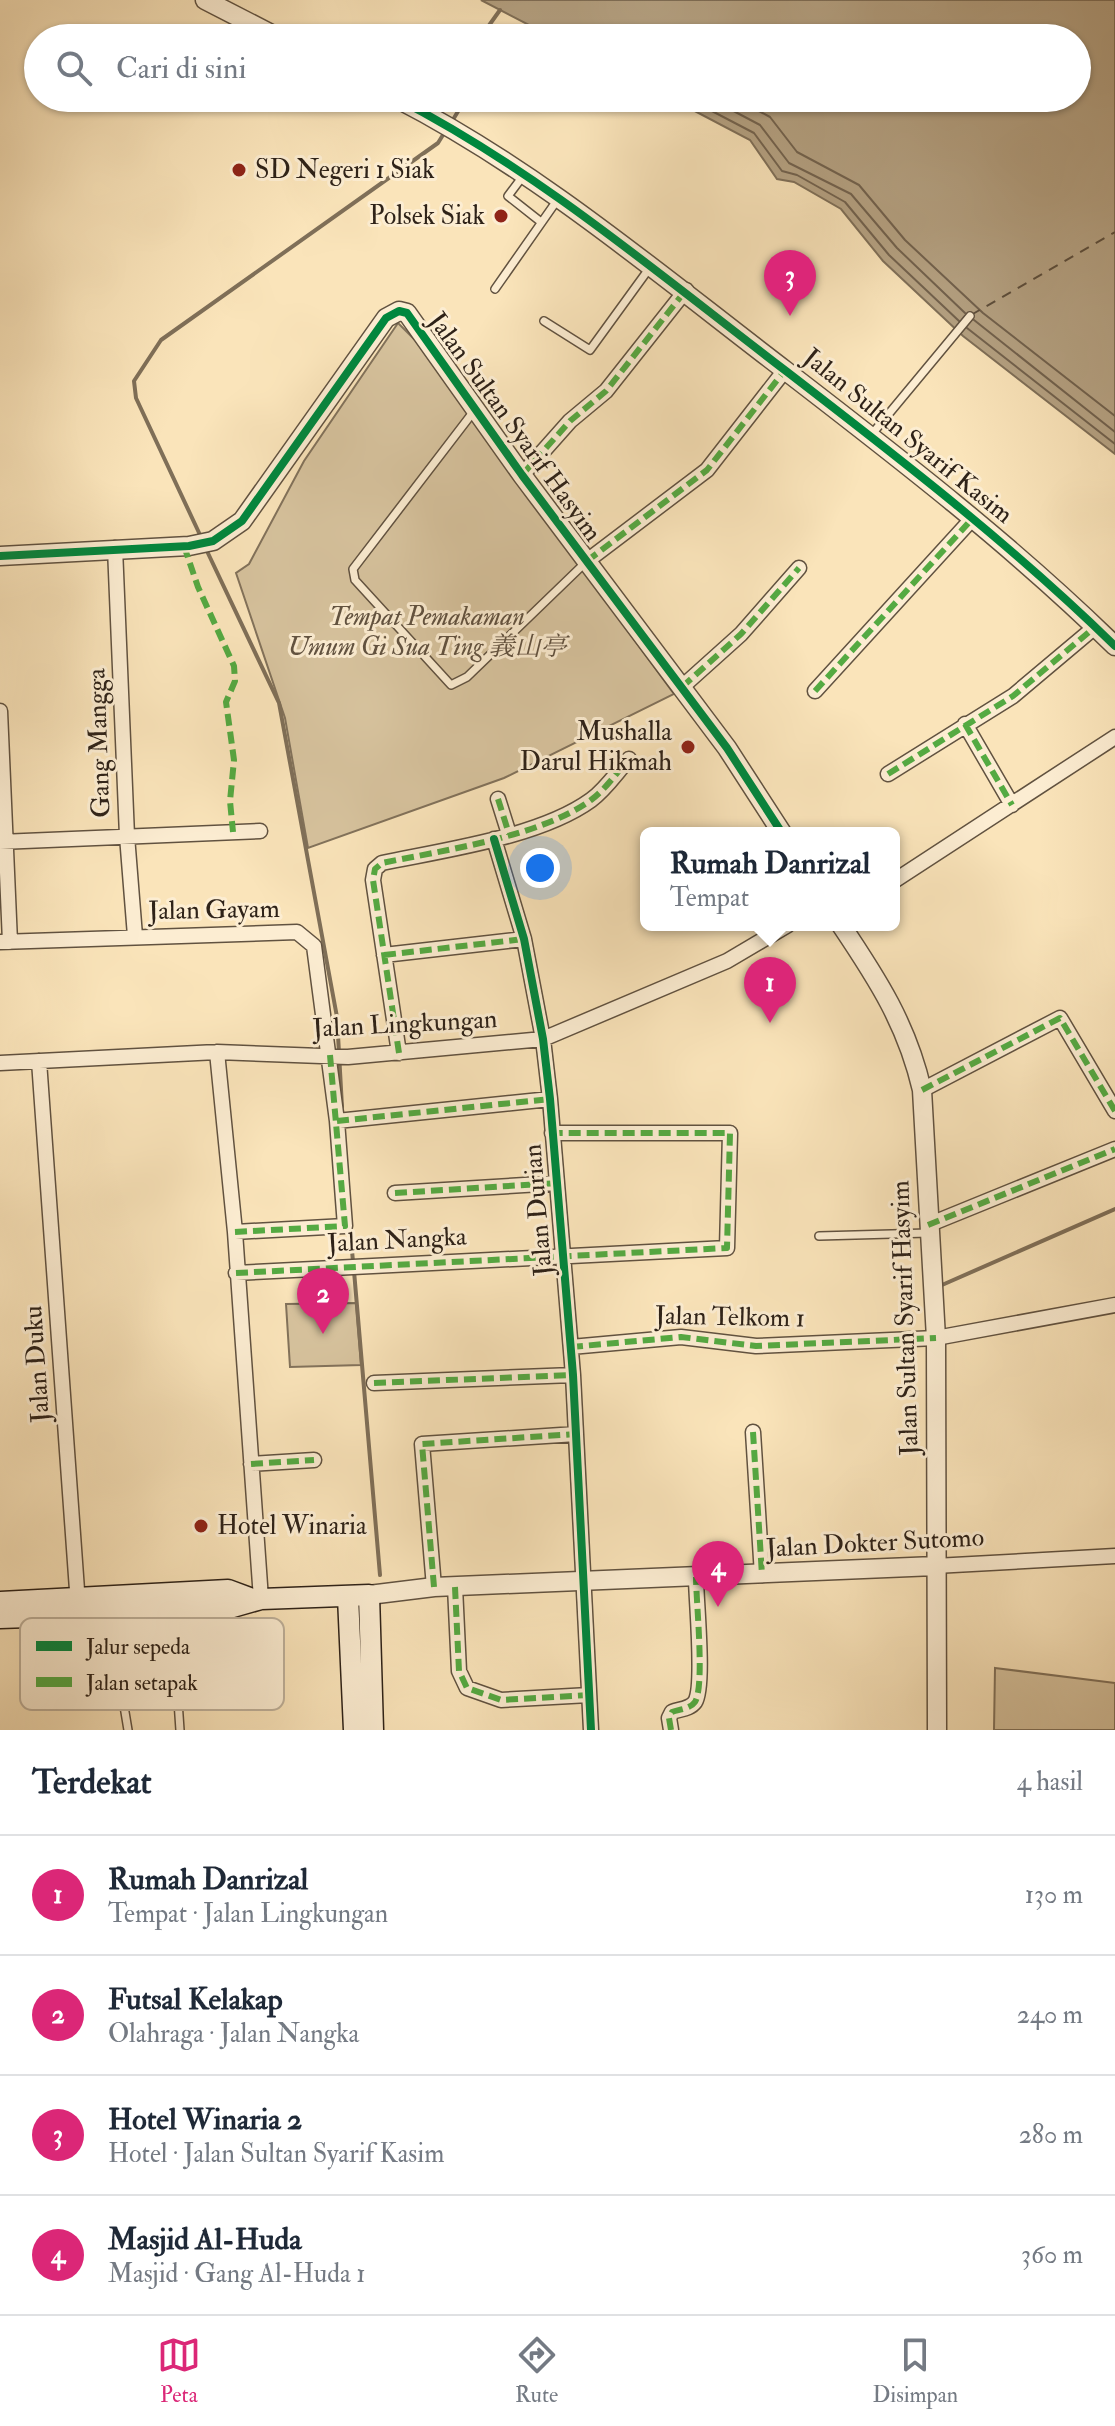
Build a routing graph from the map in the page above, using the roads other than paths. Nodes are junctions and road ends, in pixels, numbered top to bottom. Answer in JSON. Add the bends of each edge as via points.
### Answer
{"nodes":[{"id":1,"x":205,"y":0,"type":"edge"},
{"id":2,"x":252,"y":24,"type":"edge"},
{"id":3,"x":423,"y":112,"type":"edge"},
{"id":4,"x":523,"y":176,"type":"junction"},
{"id":5,"x":558,"y":199,"type":"junction"},
{"id":6,"x":541,"y":222,"type":"junction"},
{"id":7,"x":652,"y":265,"type":"junction"},
{"id":8,"x":495,"y":289,"type":"dead end"},
{"id":9,"x":686,"y":290,"type":"junction"},
{"id":10,"x":970,"y":316,"type":"dead end"},
{"id":11,"x":544,"y":321,"type":"dead end"},
{"id":12,"x":785,"y":370,"type":"junction"},
{"id":13,"x":475,"y":410,"type":"junction"},
{"id":14,"x":872,"y":434,"type":"junction"},
{"id":15,"x":522,"y":475,"type":"junction"},
{"id":16,"x":972,"y":519,"type":"junction"},
{"id":17,"x":115,"y":548,"type":"junction"},
{"id":18,"x":0,"y":556,"type":"edge"},
{"id":19,"x":587,"y":561,"type":"junction"},
{"id":20,"x":799,"y":568,"type":"dead end"},
{"id":21,"x":1095,"y":627,"type":"junction"},
{"id":22,"x":1115,"y":646,"type":"edge"},
{"id":23,"x":682,"y":687,"type":"junction"},
{"id":24,"x":815,"y":691,"type":"dead end"},
{"id":25,"x":0,"y":711,"type":"edge"},
{"id":26,"x":965,"y":724,"type":"junction"},
{"id":27,"x":1115,"y":737,"type":"edge"},
{"id":28,"x":629,"y":759,"type":"dead end"},
{"id":29,"x":888,"y":774,"type":"dead end"},
{"id":30,"x":498,"y":799,"type":"dead end"},
{"id":31,"x":1012,"y":805,"type":"junction"},
{"id":32,"x":778,"y":827,"type":"edge"},
{"id":33,"x":260,"y":831,"type":"dead end"},
{"id":34,"x":509,"y":834,"type":"junction"},
{"id":35,"x":127,"y":836,"type":"junction"},
{"id":36,"x":494,"y":839,"type":"junction"},
{"id":37,"x":3,"y":842,"type":"edge"},
{"id":38,"x":900,"y":877,"type":"edge"},
{"id":39,"x":778,"y":931,"type":"edge"},
{"id":40,"x":845,"y":931,"type":"edge"},
{"id":41,"x":135,"y":936,"type":"junction"},
{"id":42,"x":524,"y":939,"type":"junction"},
{"id":43,"x":5,"y":942,"type":"edge"},
{"id":44,"x":384,"y":955,"type":"junction"},
{"id":45,"x":543,"y":1039,"type":"junction"},
{"id":46,"x":217,"y":1052,"type":"junction"},
{"id":47,"x":399,"y":1053,"type":"junction"},
{"id":48,"x":330,"y":1055,"type":"junction"},
{"id":49,"x":39,"y":1061,"type":"junction"},
{"id":50,"x":0,"y":1063,"type":"edge"},
{"id":51,"x":922,"y":1090,"type":"junction"},
{"id":52,"x":550,"y":1099,"type":"junction"},
{"id":53,"x":1115,"y":1111,"type":"edge"},
{"id":54,"x":337,"y":1121,"type":"junction"},
{"id":55,"x":552,"y":1133,"type":"junction"},
{"id":56,"x":1115,"y":1149,"type":"edge"},
{"id":57,"x":557,"y":1183,"type":"junction"},
{"id":58,"x":395,"y":1193,"type":"dead end"},
{"id":59,"x":929,"y":1229,"type":"junction"},
{"id":60,"x":235,"y":1232,"type":"junction"},
{"id":61,"x":819,"y":1236,"type":"dead end"},
{"id":62,"x":562,"y":1255,"type":"junction"},
{"id":63,"x":236,"y":1273,"type":"junction"},
{"id":64,"x":1115,"y":1305,"type":"edge"},
{"id":65,"x":936,"y":1338,"type":"junction"},
{"id":66,"x":571,"y":1347,"type":"junction"},
{"id":67,"x":573,"y":1375,"type":"junction"},
{"id":68,"x":374,"y":1383,"type":"dead end"},
{"id":69,"x":753,"y":1432,"type":"dead end"},
{"id":70,"x":576,"y":1434,"type":"junction"},
{"id":71,"x":314,"y":1460,"type":"dead end"},
{"id":72,"x":251,"y":1464,"type":"junction"},
{"id":73,"x":1115,"y":1556,"type":"edge"},
{"id":74,"x":935,"y":1566,"type":"junction"},
{"id":75,"x":762,"y":1575,"type":"junction"},
{"id":76,"x":696,"y":1577,"type":"junction"},
{"id":77,"x":586,"y":1583,"type":"junction"},
{"id":78,"x":434,"y":1587,"type":"junction"},
{"id":79,"x":455,"y":1587,"type":"junction"},
{"id":80,"x":369,"y":1595,"type":"junction"},
{"id":81,"x":348,"y":1597,"type":"junction"},
{"id":82,"x":258,"y":1600,"type":"junction"},
{"id":83,"x":0,"y":1602,"type":"edge"},
{"id":84,"x":78,"y":1608,"type":"junction"},
{"id":85,"x":172,"y":1612,"type":"junction"},
{"id":86,"x":0,"y":1618,"type":"edge"},
{"id":87,"x":77,"y":1618,"type":"edge"},
{"id":88,"x":172,"y":1618,"type":"edge"},
{"id":89,"x":589,"y":1695,"type":"junction"},
{"id":90,"x":125,"y":1710,"type":"edge"},
{"id":91,"x":178,"y":1710,"type":"edge"},
{"id":92,"x":128,"y":1730,"type":"edge"},
{"id":93,"x":180,"y":1730,"type":"edge"},
{"id":94,"x":354,"y":1730,"type":"edge"},
{"id":95,"x":373,"y":1730,"type":"edge"},
{"id":96,"x":591,"y":1730,"type":"edge"},
{"id":97,"x":671,"y":1730,"type":"edge"},
{"id":98,"x":937,"y":1730,"type":"edge"}],
"edges":[{"from":1,"to":2,"type":"street"},
{"from":3,"to":4,"type":"street","name":"Jalan Sultan Syarif Kasim"},
{"from":4,"to":5,"type":"street","name":"Jalan Sultan Syarif Kasim"},
{"from":4,"to":6,"type":"lane","via":[[508,196]]},
{"from":5,"to":6,"type":"lane"},
{"from":5,"to":7,"type":"street","name":"Jalan Sultan Syarif Kasim"},
{"from":6,"to":8,"type":"lane"},
{"from":7,"to":9,"type":"street","name":"Jalan Sultan Syarif Kasim"},
{"from":7,"to":11,"type":"lane","via":[[590,350]]},
{"from":9,"to":12,"type":"street","name":"Jalan Sultan Syarif Kasim"},
{"from":9,"to":15,"type":"street","via":[[606,391],[570,421]]},
{"from":10,"to":14,"type":"lane"},
{"from":12,"to":14,"type":"street","name":"Jalan Sultan Syarif Kasim"},
{"from":12,"to":19,"type":"street","via":[[707,470]]},
{"from":13,"to":15,"type":"street","name":"Jalan Sultan Syarif Hasyim"},
{"from":13,"to":17,"type":"street","name":"Jalan Sultan Syarif Hasyim","via":[[413,318],[399,311],[242,521],[213,541]]},
{"from":13,"to":19,"type":"lane","via":[[353,569],[355,580],[451,685],[467,677]]},
{"from":14,"to":16,"type":"street","name":"Jalan Sultan Syarif Kasim"},
{"from":15,"to":19,"type":"street","name":"Jalan Sultan Syarif Hasyim"},
{"from":16,"to":21,"type":"street","name":"Jalan Sultan Syarif Kasim"},
{"from":16,"to":24,"type":"street"},
{"from":17,"to":18,"type":"street","name":"Jalan Sultan Syarif Hasyim"},
{"from":17,"to":35,"type":"street","name":"Gang Mangga"},
{"from":19,"to":23,"type":"street","name":"Jalan Sultan Syarif Hasyim"},
{"from":20,"to":23,"type":"street","via":[[741,634]]},
{"from":21,"to":22,"type":"street","name":"Jalan Sultan Syarif Kasim"},
{"from":21,"to":26,"type":"street","via":[[1013,696]]},
{"from":23,"to":32,"type":"street","name":"Jalan Sultan Syarif Hasyim"},
{"from":25,"to":37,"type":"street"},
{"from":26,"to":29,"type":"street"},
{"from":26,"to":31,"type":"street"},
{"from":27,"to":31,"type":"street"},
{"from":28,"to":34,"type":"street","via":[[593,799]]},
{"from":30,"to":34,"type":"street"},
{"from":31,"to":38,"type":"street"},
{"from":33,"to":35,"type":"street"},
{"from":34,"to":36,"type":"street"},
{"from":35,"to":37,"type":"street"},
{"from":35,"to":41,"type":"street","name":"Gang Mangga"},
{"from":36,"to":42,"type":"street","name":"Jalan Durian"},
{"from":36,"to":44,"type":"street","via":[[378,865],[373,880]]},
{"from":37,"to":43,"type":"street"},
{"from":39,"to":45,"type":"street","name":"Jalan Lingkungan","via":[[727,961]]},
{"from":40,"to":51,"type":"street","name":"Jalan Sultan Syarif Hasyim","via":[[892,1001]]},
{"from":41,"to":43,"type":"street","name":"Jalan Gayam"},
{"from":41,"to":48,"type":"street","name":"Jalan Gayam","via":[[297,932],[306,937],[317,955]]},
{"from":42,"to":44,"type":"street"},
{"from":42,"to":45,"type":"street","name":"Jalan Durian"},
{"from":44,"to":47,"type":"street"},
{"from":45,"to":47,"type":"street","name":"Jalan Lingkungan"},
{"from":45,"to":52,"type":"street","name":"Jalan Durian"},
{"from":46,"to":48,"type":"street","name":"Jalan Lingkungan"},
{"from":46,"to":49,"type":"street","name":"Jalan Lingkungan"},
{"from":46,"to":60,"type":"street"},
{"from":47,"to":48,"type":"street","name":"Jalan Lingkungan"},
{"from":48,"to":54,"type":"street"},
{"from":49,"to":50,"type":"street","name":"Jalan Lingkungan"},
{"from":49,"to":84,"type":"street","name":"Jalan Duku"},
{"from":51,"to":53,"type":"street","via":[[1060,1018]]},
{"from":51,"to":59,"type":"street","name":"Jalan Sultan Syarif Hasyim"},
{"from":52,"to":54,"type":"street"},
{"from":52,"to":55,"type":"street","name":"Jalan Durian"},
{"from":54,"to":60,"type":"street","via":[[345,1226]]},
{"from":55,"to":57,"type":"street","name":"Jalan Durian"},
{"from":55,"to":62,"type":"street","name":"Jalan Nangka","via":[[730,1133],[727,1248]]},
{"from":56,"to":59,"type":"street"},
{"from":57,"to":58,"type":"street"},
{"from":57,"to":62,"type":"street","name":"Jalan Durian"},
{"from":59,"to":61,"type":"lane"},
{"from":59,"to":65,"type":"street","name":"Jalan Sultan Syarif Hasyim"},
{"from":60,"to":63,"type":"street"},
{"from":62,"to":63,"type":"street","name":"Jalan Nangka"},
{"from":62,"to":66,"type":"street","name":"Jalan Durian"},
{"from":63,"to":72,"type":"street"},
{"from":64,"to":65,"type":"street","name":"Jalan Telkom 1"},
{"from":65,"to":66,"type":"street","name":"Jalan Telkom 1","via":[[756,1346],[681,1337]]},
{"from":65,"to":74,"type":"street","name":"Jalan Sultan Syarif Hasyim"},
{"from":66,"to":67,"type":"street","name":"Jalan Durian"},
{"from":67,"to":68,"type":"street"},
{"from":67,"to":70,"type":"street","name":"Jalan Durian"},
{"from":69,"to":75,"type":"street"},
{"from":70,"to":77,"type":"street","name":"Jalan Durian"},
{"from":70,"to":78,"type":"street","via":[[422,1444]]},
{"from":71,"to":72,"type":"street"},
{"from":72,"to":82,"type":"street"},
{"from":73,"to":74,"type":"street","name":"Jalan Dokter Sutomo"},
{"from":74,"to":75,"type":"street","name":"Jalan Dokter Sutomo"},
{"from":74,"to":98,"type":"street","name":"Jalan Sultan Syarif Hasyim"},
{"from":75,"to":76,"type":"street","name":"Jalan Dokter Sutomo"},
{"from":76,"to":77,"type":"street","name":"Jalan Dokter Sutomo"},
{"from":76,"to":97,"type":"street","via":[[698,1691],[690,1707],[672,1712]]},
{"from":77,"to":79,"type":"street","name":"Jalan Dokter Sutomo"},
{"from":77,"to":89,"type":"street","name":"Jalan Durian"},
{"from":78,"to":79,"type":"street","name":"Jalan Dokter Sutomo"},
{"from":78,"to":80,"type":"street","name":"Jalan Dokter Sutomo"},
{"from":79,"to":89,"type":"street","via":[[459,1671],[467,1688],[501,1700]]},
{"from":80,"to":81,"type":"main road","name":"Jalan Dokter Sutomo"},
{"from":80,"to":95,"type":"main road"},
{"from":81,"to":82,"type":"main road","name":"Jalan Dokter Sutomo"},
{"from":81,"to":94,"type":"main road"},
{"from":82,"to":84,"type":"main road","name":"Jalan Dokter Sutomo","via":[[228,1590]]},
{"from":82,"to":85,"type":"main road","name":"Jalan Dokter Sutomo"},
{"from":83,"to":84,"type":"main road","name":"Jalan Dokter Sutomo"},
{"from":84,"to":85,"type":"main road","name":"Jalan Dokter Sutomo"},
{"from":84,"to":86,"type":"main road","name":"Jalan Dokter Sutomo"},
{"from":84,"to":87,"type":"lane"},
{"from":85,"to":88,"type":"lane"},
{"from":89,"to":96,"type":"street","name":"Jalan Durian"},
{"from":90,"to":92,"type":"lane"},
{"from":91,"to":93,"type":"lane"}]}
